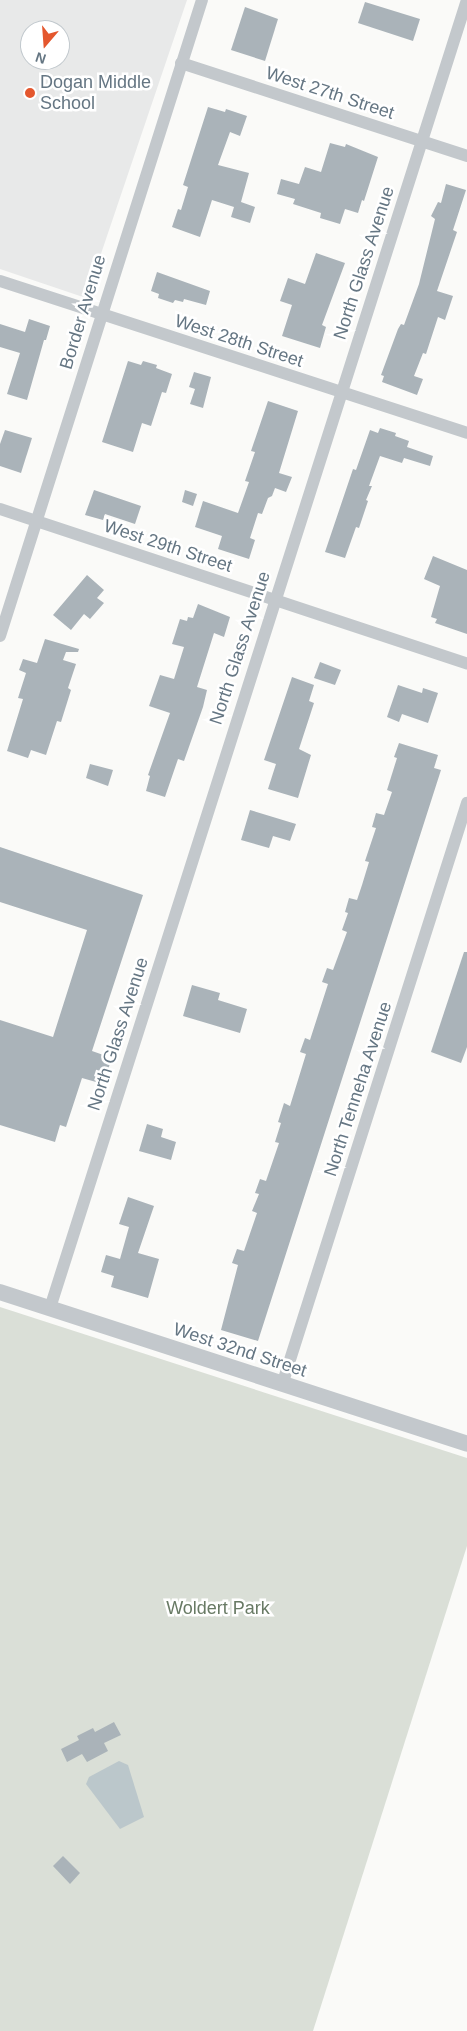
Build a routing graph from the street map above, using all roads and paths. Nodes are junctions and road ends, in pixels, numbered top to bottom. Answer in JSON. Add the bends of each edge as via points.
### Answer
{"nodes":[{"id":1,"x":202,"y":0,"type":"edge"},
{"id":2,"x":467,"y":0,"type":"edge"},
{"id":3,"x":181,"y":63,"type":"junction"},
{"id":4,"x":421,"y":141,"type":"junction"},
{"id":5,"x":467,"y":156,"type":"edge"},
{"id":6,"x":0,"y":281,"type":"edge"},
{"id":7,"x":100,"y":314,"type":"junction"},
{"id":8,"x":340,"y":393,"type":"junction"},
{"id":9,"x":467,"y":433,"type":"edge"},
{"id":10,"x":0,"y":509,"type":"edge"},
{"id":11,"x":38,"y":522,"type":"junction"},
{"id":12,"x":274,"y":600,"type":"junction"},
{"id":13,"x":0,"y":636,"type":"edge"},
{"id":14,"x":467,"y":663,"type":"edge"},
{"id":15,"x":467,"y":803,"type":"edge"},
{"id":16,"x":0,"y":1292,"type":"edge"},
{"id":17,"x":50,"y":1308,"type":"junction"},
{"id":18,"x":282,"y":1385,"type":"junction"},
{"id":19,"x":467,"y":1444,"type":"edge"}],
"edges":[{"from":1,"to":3,"type":"street","name":"Border Avenue"},
{"from":2,"to":4,"type":"street","name":"North Glass Avenue"},
{"from":3,"to":4,"type":"street","name":"West 27th Street"},
{"from":3,"to":7,"type":"street","name":"Border Avenue"},
{"from":4,"to":5,"type":"street","name":"West 27th Street"},
{"from":4,"to":8,"type":"street","name":"North Glass Avenue"},
{"from":6,"to":7,"type":"street","name":"West 28th Street"},
{"from":7,"to":8,"type":"street","name":"West 28th Street"},
{"from":7,"to":11,"type":"street","name":"Border Avenue"},
{"from":8,"to":9,"type":"street","name":"West 28th Street"},
{"from":8,"to":12,"type":"street","name":"North Glass Avenue"},
{"from":10,"to":11,"type":"street","name":"West 29th Street"},
{"from":11,"to":12,"type":"street","name":"West 29th Street"},
{"from":11,"to":13,"type":"street","name":"Border Avenue"},
{"from":12,"to":14,"type":"street","name":"West 29th Street"},
{"from":12,"to":17,"type":"street","name":"North Glass Avenue"},
{"from":15,"to":18,"type":"street","name":"North Tenneha Avenue"},
{"from":16,"to":17,"type":"street","name":"West 32nd Street"},
{"from":17,"to":18,"type":"street","name":"West 32nd Street"},
{"from":18,"to":19,"type":"street","name":"West 32nd Street"}]}
